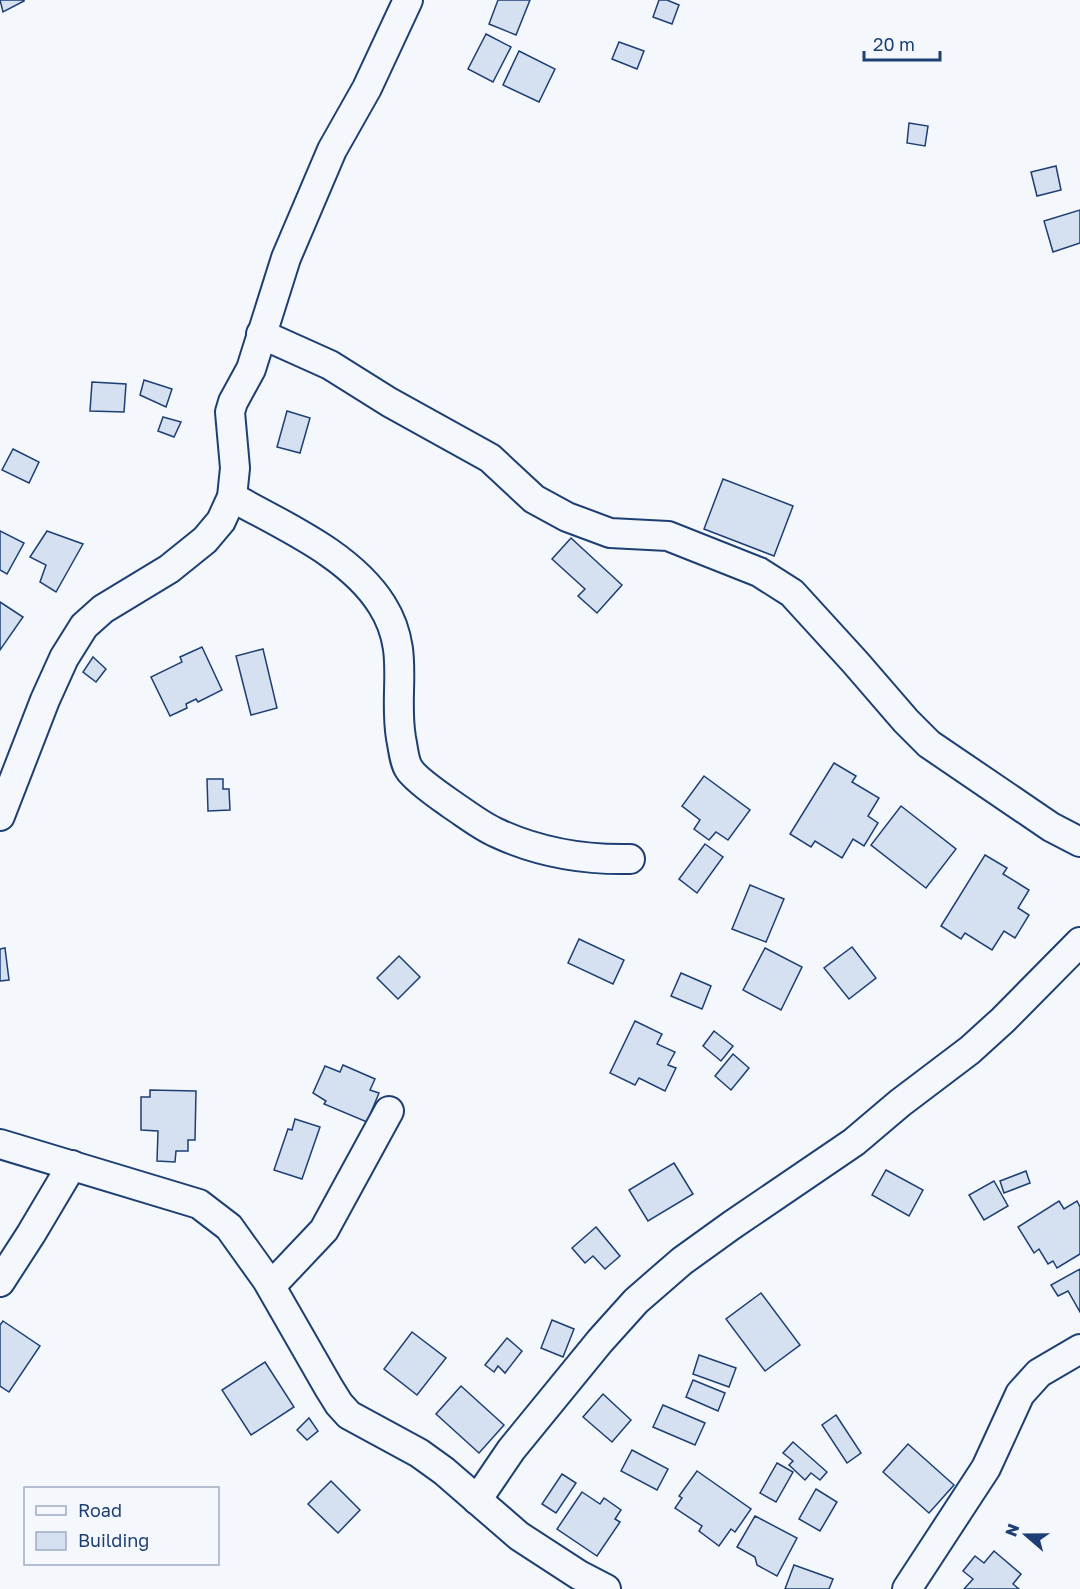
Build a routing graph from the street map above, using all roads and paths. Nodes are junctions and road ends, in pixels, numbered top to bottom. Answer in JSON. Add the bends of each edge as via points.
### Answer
{"nodes":[{"id":1,"x":408,"y":0,"type":"edge"},
{"id":2,"x":261,"y":334,"type":"junction"},
{"id":3,"x":232,"y":497,"type":"junction"},
{"id":4,"x":0,"y":816,"type":"edge"},
{"id":5,"x":1080,"y":842,"type":"edge"},
{"id":6,"x":630,"y":859,"type":"dead end"},
{"id":7,"x":1080,"y":942,"type":"edge"},
{"id":8,"x":389,"y":1111,"type":"dead end"},
{"id":9,"x":0,"y":1144,"type":"edge"},
{"id":10,"x":72,"y":1165,"type":"junction"},
{"id":11,"x":0,"y":1282,"type":"edge"},
{"id":12,"x":271,"y":1286,"type":"junction"},
{"id":13,"x":1080,"y":1349,"type":"edge"},
{"id":14,"x":477,"y":1500,"type":"junction"},
{"id":15,"x":573,"y":1582,"type":"edge"},
{"id":16,"x":606,"y":1589,"type":"edge"},
{"id":17,"x":907,"y":1589,"type":"edge"}],
"edges":[{"from":1,"to":2,"type":"street","via":[[367,88],[332,150],[286,258]]},
{"from":2,"to":3,"type":"street","via":[[251,369],[230,412],[235,468]]},
{"from":2,"to":5,"type":"street","via":[[330,365],[490,458],[534,500],[567,517],[610,532],[668,536],[759,572],[792,593],[929,744]]},
{"from":3,"to":4,"type":"street","via":[[221,521],[205,540],[84,626],[45,700]]},
{"from":3,"to":6,"type":"street","via":[[353,570],[382,605],[397,634],[401,737],[408,769],[439,797],[496,833],[544,850],[606,860]]},
{"from":7,"to":14,"type":"street","via":[[970,1050],[854,1142],[682,1261],[636,1302],[511,1450]]},
{"from":8,"to":12,"type":"street","via":[[324,1230]]},
{"from":9,"to":10,"type":"street"},
{"from":10,"to":11,"type":"street"},
{"from":10,"to":12,"type":"street","via":[[199,1204],[229,1227]]},
{"from":12,"to":14,"type":"street","via":[[339,1404],[361,1423],[419,1453]]},
{"from":13,"to":17,"type":"street","via":[[1039,1373],[1020,1394],[986,1468]]},
{"from":14,"to":15,"type":"street"},
{"from":15,"to":16,"type":"street"}]}
